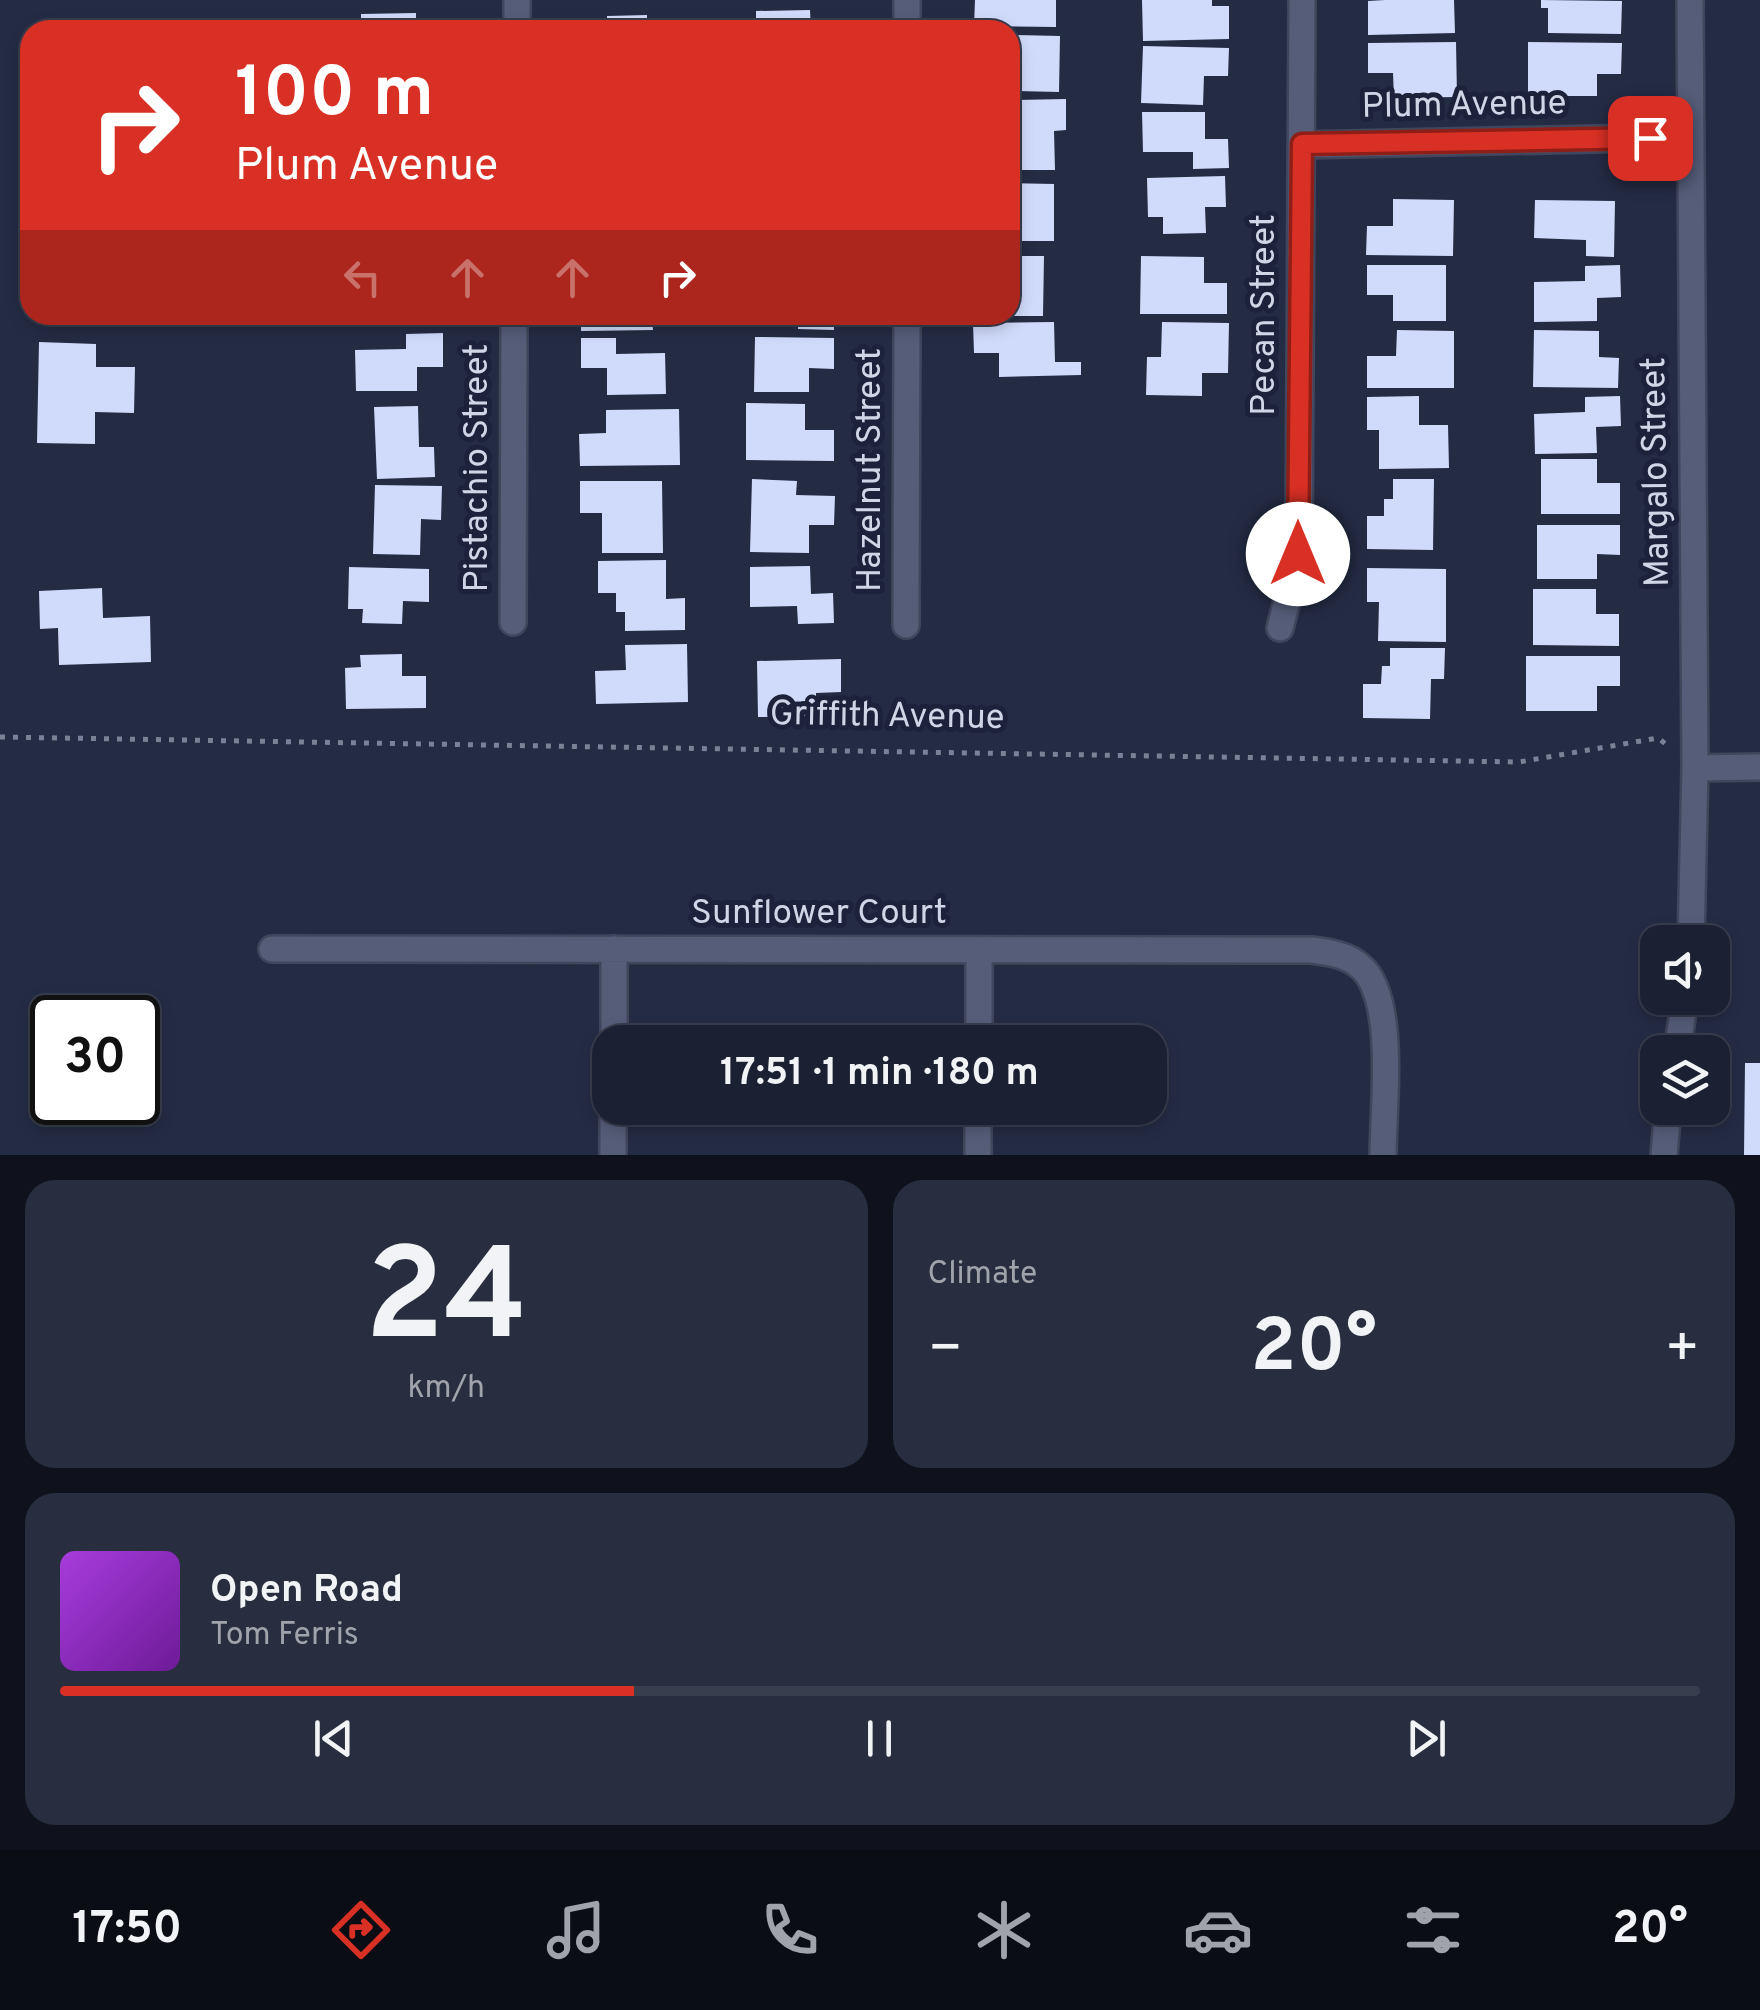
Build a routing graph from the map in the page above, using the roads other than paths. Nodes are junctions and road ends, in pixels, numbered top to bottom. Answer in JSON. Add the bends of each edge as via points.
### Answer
{"nodes":[{"id":1,"x":1302,"y":0,"type":"edge"},
{"id":2,"x":1690,"y":0,"type":"edge"},
{"id":3,"x":1688,"y":137,"type":"junction"},
{"id":4,"x":1302,"y":144,"type":"junction"},
{"id":5,"x":514,"y":325,"type":"edge"},
{"id":6,"x":906,"y":325,"type":"edge"},
{"id":7,"x":513,"y":622,"type":"dead end"},
{"id":8,"x":906,"y":625,"type":"dead end"},
{"id":9,"x":1280,"y":628,"type":"dead end"},
{"id":10,"x":1760,"y":767,"type":"edge"},
{"id":11,"x":1695,"y":768,"type":"junction"},
{"id":12,"x":1691,"y":925,"type":"edge"},
{"id":13,"x":272,"y":949,"type":"dead end"},
{"id":14,"x":614,"y":949,"type":"junction"},
{"id":15,"x":979,"y":950,"type":"junction"},
{"id":16,"x":614,"y":1025,"type":"edge"},
{"id":17,"x":978,"y":1025,"type":"edge"},
{"id":18,"x":614,"y":1125,"type":"edge"},
{"id":19,"x":978,"y":1125,"type":"edge"},
{"id":20,"x":1667,"y":1125,"type":"edge"},
{"id":21,"x":614,"y":1155,"type":"edge"},
{"id":22,"x":978,"y":1155,"type":"edge"},
{"id":23,"x":1382,"y":1155,"type":"edge"},
{"id":24,"x":1664,"y":1155,"type":"edge"}],
"edges":[{"from":1,"to":4,"type":"street","name":"Pecan Street"},
{"from":2,"to":3,"type":"street","name":"Margalo Street"},
{"from":3,"to":4,"type":"street","name":"Plum Avenue"},
{"from":3,"to":11,"type":"street","name":"Margalo Street"},
{"from":4,"to":9,"type":"street","name":"Pecan Street","via":[[1298,554]]},
{"from":5,"to":7,"type":"street","name":"Pistachio Street"},
{"from":6,"to":8,"type":"street","name":"Hazelnut Street"},
{"from":10,"to":11,"type":"street"},
{"from":11,"to":12,"type":"street","name":"Margalo Street"},
{"from":13,"to":14,"type":"street","name":"Sunflower Court"},
{"from":14,"to":15,"type":"street","name":"Sunflower Court"},
{"from":14,"to":16,"type":"street"},
{"from":15,"to":17,"type":"street"},
{"from":15,"to":23,"type":"street","name":"Sunflower Court","via":[[1338,954],[1361,967],[1377,988],[1383,1014]]},
{"from":18,"to":21,"type":"street"},
{"from":19,"to":22,"type":"street"},
{"from":20,"to":24,"type":"street"}]}
